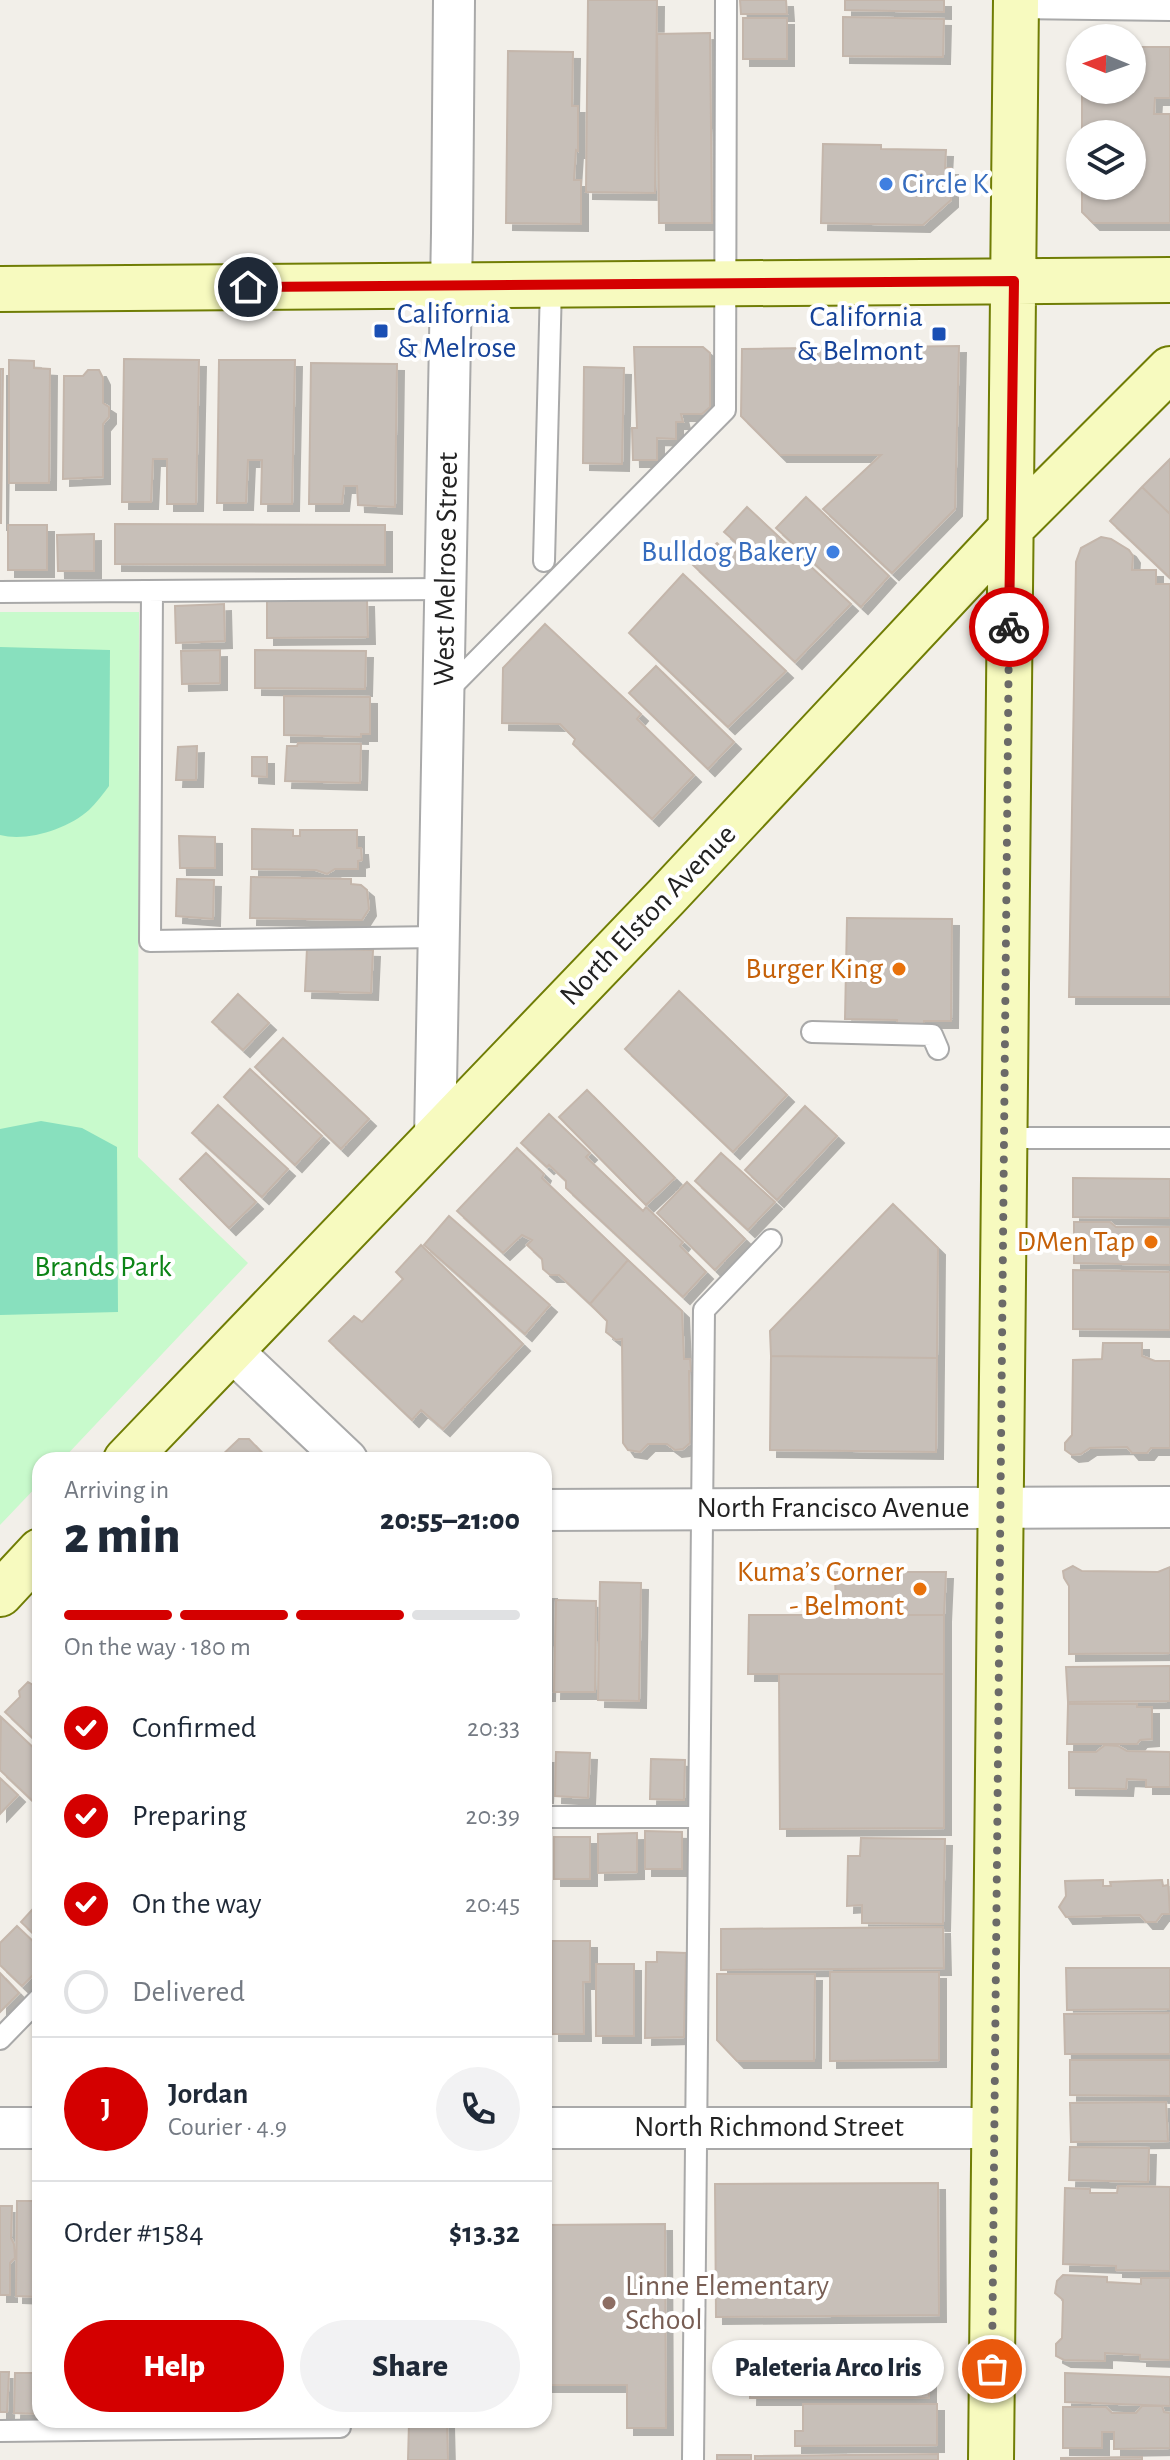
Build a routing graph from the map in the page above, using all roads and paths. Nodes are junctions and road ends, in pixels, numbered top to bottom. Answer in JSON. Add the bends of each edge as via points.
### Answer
{"nodes":[{"id":1,"x":454,"y":0,"type":"edge"},
{"id":2,"x":726,"y":0,"type":"edge"},
{"id":3,"x":1016,"y":4,"type":"edge"},
{"id":4,"x":1170,"y":10,"type":"edge"},
{"id":5,"x":1170,"y":280,"type":"edge"},
{"id":6,"x":1014,"y":281,"type":"junction"},
{"id":7,"x":725,"y":284,"type":"junction"},
{"id":8,"x":551,"y":285,"type":"junction"},
{"id":9,"x":451,"y":286,"type":"junction"},
{"id":10,"x":0,"y":289,"type":"edge"},
{"id":11,"x":1170,"y":369,"type":"edge"},
{"id":12,"x":1011,"y":528,"type":"junction"},
{"id":13,"x":544,"y":561,"type":"dead end"},
{"id":14,"x":445,"y":589,"type":"junction"},
{"id":15,"x":152,"y":591,"type":"junction"},
{"id":16,"x":0,"y":592,"type":"edge"},
{"id":17,"x":444,"y":694,"type":"junction"},
{"id":18,"x":439,"y":937,"type":"junction"},
{"id":19,"x":812,"y":1032,"type":"dead end"},
{"id":20,"x":938,"y":1049,"type":"dead end"},
{"id":21,"x":435,"y":1138,"type":"junction"},
{"id":22,"x":1005,"y":1138,"type":"junction"},
{"id":23,"x":1170,"y":1138,"type":"edge"},
{"id":24,"x":771,"y":1240,"type":"dead end"},
{"id":25,"x":231,"y":1350,"type":"junction"},
{"id":26,"x":134,"y":1452,"type":"edge"},
{"id":27,"x":339,"y":1452,"type":"edge"},
{"id":28,"x":1001,"y":1507,"type":"junction"},
{"id":29,"x":1170,"y":1507,"type":"edge"},
{"id":30,"x":702,"y":1509,"type":"junction"},
{"id":31,"x":552,"y":1510,"type":"edge"},
{"id":32,"x":32,"y":1560,"type":"edge"},
{"id":33,"x":0,"y":1594,"type":"edge"},
{"id":34,"x":552,"y":1817,"type":"edge"},
{"id":35,"x":699,"y":1817,"type":"junction"},
{"id":36,"x":32,"y":2006,"type":"edge"},
{"id":37,"x":0,"y":2039,"type":"edge"},
{"id":38,"x":0,"y":2128,"type":"edge"},
{"id":39,"x":32,"y":2128,"type":"edge"},
{"id":40,"x":552,"y":2128,"type":"edge"},
{"id":41,"x":696,"y":2128,"type":"junction"},
{"id":42,"x":995,"y":2128,"type":"junction"},
{"id":43,"x":255,"y":2428,"type":"edge"},
{"id":44,"x":0,"y":2431,"type":"edge"},
{"id":45,"x":693,"y":2460,"type":"edge"},
{"id":46,"x":991,"y":2460,"type":"edge"}],
"edges":[{"from":1,"to":9,"type":"street","name":"West Melrose Street"},
{"from":2,"to":7,"type":"lane"},
{"from":3,"to":4,"type":"lane"},
{"from":3,"to":6,"type":"main road"},
{"from":5,"to":6,"type":"main road"},
{"from":6,"to":7,"type":"main road"},
{"from":6,"to":12,"type":"main road"},
{"from":7,"to":8,"type":"main road"},
{"from":7,"to":17,"type":"lane","via":[[725,410]]},
{"from":8,"to":9,"type":"main road"},
{"from":8,"to":13,"type":"lane"},
{"from":9,"to":10,"type":"main road"},
{"from":9,"to":14,"type":"street","name":"West Melrose Street"},
{"from":11,"to":12,"type":"main road","name":"North Elston Avenue"},
{"from":12,"to":21,"type":"main road","name":"North Elston Avenue"},
{"from":12,"to":22,"type":"main road"},
{"from":14,"to":15,"type":"lane"},
{"from":14,"to":17,"type":"street","name":"West Melrose Street"},
{"from":15,"to":16,"type":"lane"},
{"from":15,"to":18,"type":"lane","via":[[150,941]]},
{"from":17,"to":18,"type":"street","name":"West Melrose Street"},
{"from":18,"to":21,"type":"street","name":"West Melrose Street"},
{"from":19,"to":20,"type":"lane","via":[[932,1035]]},
{"from":21,"to":25,"type":"main road","name":"North Elston Avenue"},
{"from":22,"to":23,"type":"lane"},
{"from":22,"to":28,"type":"main road"},
{"from":24,"to":30,"type":"lane","via":[[704,1310]]},
{"from":25,"to":26,"type":"main road","name":"North Elston Avenue"},
{"from":25,"to":27,"type":"street"},
{"from":28,"to":29,"type":"street","name":"North Francisco Avenue"},
{"from":28,"to":30,"type":"street","name":"North Francisco Avenue"},
{"from":28,"to":42,"type":"main road"},
{"from":30,"to":31,"type":"street","name":"North Francisco Avenue"},
{"from":30,"to":35,"type":"lane"},
{"from":32,"to":33,"type":"main road"},
{"from":34,"to":35,"type":"lane"},
{"from":35,"to":41,"type":"lane"},
{"from":36,"to":37,"type":"lane"},
{"from":38,"to":39,"type":"street"},
{"from":40,"to":41,"type":"street","name":"North Richmond Street"},
{"from":41,"to":42,"type":"street","name":"North Richmond Street"},
{"from":41,"to":45,"type":"lane"},
{"from":42,"to":46,"type":"main road"},
{"from":43,"to":44,"type":"lane"}]}
